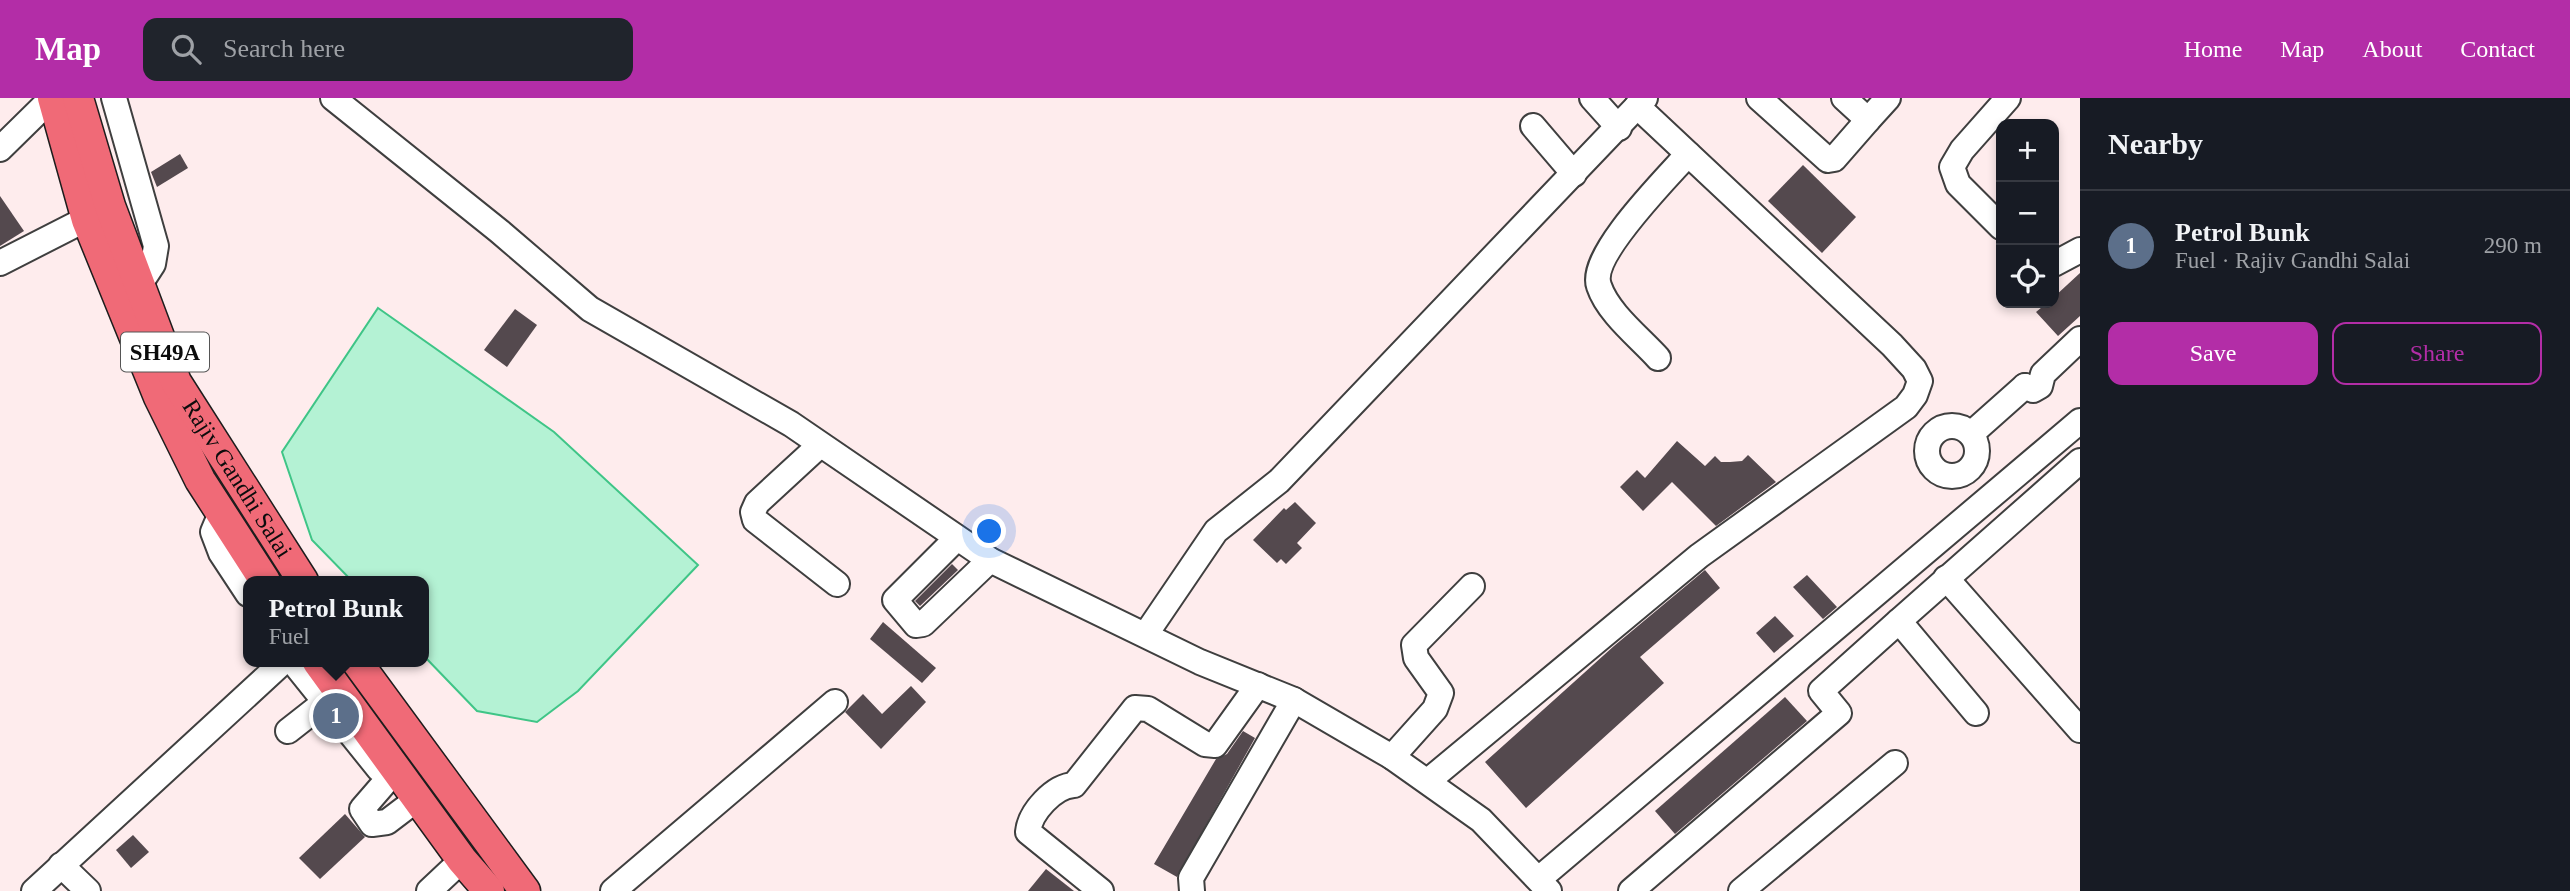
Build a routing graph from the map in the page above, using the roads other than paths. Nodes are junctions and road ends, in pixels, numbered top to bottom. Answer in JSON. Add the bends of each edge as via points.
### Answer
{"nodes":[{"id":1,"x":53,"y":98,"type":"edge"},
{"id":2,"x":78,"y":98,"type":"edge"},
{"id":3,"x":114,"y":98,"type":"edge"},
{"id":4,"x":333,"y":98,"type":"edge"},
{"id":5,"x":1592,"y":98,"type":"edge"},
{"id":6,"x":1759,"y":98,"type":"edge"},
{"id":7,"x":1844,"y":98,"type":"edge"},
{"id":8,"x":1888,"y":98,"type":"edge"},
{"id":9,"x":2008,"y":98,"type":"edge"},
{"id":10,"x":1641,"y":102,"type":"edge"},
{"id":11,"x":1868,"y":120,"type":"junction"},
{"id":12,"x":1533,"y":126,"type":"dead end"},
{"id":13,"x":1619,"y":128,"type":"junction"},
{"id":14,"x":0,"y":149,"type":"edge"},
{"id":15,"x":1688,"y":154,"type":"junction"},
{"id":16,"x":1574,"y":174,"type":"junction"},
{"id":17,"x":99,"y":213,"type":"junction"},
{"id":18,"x":1996,"y":222,"type":"edge"},
{"id":19,"x":2080,"y":250,"type":"edge"},
{"id":20,"x":2059,"y":261,"type":"edge"},
{"id":21,"x":0,"y":264,"type":"edge"},
{"id":22,"x":139,"y":284,"type":"junction"},
{"id":23,"x":2080,"y":339,"type":"edge"},
{"id":24,"x":1658,"y":358,"type":"dead end"},
{"id":25,"x":2080,"y":421,"type":"edge"},
{"id":26,"x":1971,"y":434,"type":"junction"},
{"id":27,"x":820,"y":444,"type":"junction"},
{"id":28,"x":2080,"y":461,"type":"edge"},
{"id":29,"x":1969,"y":470,"type":"junction"},
{"id":30,"x":1992,"y":496,"type":"junction"},
{"id":31,"x":221,"y":513,"type":"junction"},
{"id":32,"x":956,"y":539,"type":"junction"},
{"id":33,"x":1938,"y":542,"type":"junction"},
{"id":34,"x":990,"y":560,"type":"junction"},
{"id":35,"x":1953,"y":572,"type":"junction"},
{"id":36,"x":262,"y":576,"type":"edge"},
{"id":37,"x":300,"y":576,"type":"edge"},
{"id":38,"x":837,"y":584,"type":"dead end"},
{"id":39,"x":243,"y":586,"type":"edge"},
{"id":40,"x":1472,"y":586,"type":"dead end"},
{"id":41,"x":1899,"y":621,"type":"junction"},
{"id":42,"x":1146,"y":634,"type":"junction"},
{"id":43,"x":278,"y":667,"type":"edge"},
{"id":44,"x":297,"y":667,"type":"edge"},
{"id":45,"x":321,"y":667,"type":"edge"},
{"id":46,"x":361,"y":667,"type":"edge"},
{"id":47,"x":1258,"y":685,"type":"junction"},
{"id":48,"x":1294,"y":700,"type":"junction"},
{"id":49,"x":325,"y":702,"type":"junction"},
{"id":50,"x":835,"y":702,"type":"dead end"},
{"id":51,"x":1976,"y":713,"type":"dead end"},
{"id":52,"x":2080,"y":730,"type":"edge"},
{"id":53,"x":288,"y":731,"type":"dead end"},
{"id":54,"x":1392,"y":757,"type":"junction"},
{"id":55,"x":1895,"y":763,"type":"dead end"},
{"id":56,"x":388,"y":779,"type":"junction"},
{"id":57,"x":1428,"y":781,"type":"junction"},
{"id":58,"x":420,"y":808,"type":"junction"},
{"id":59,"x":462,"y":860,"type":"junction"},
{"id":60,"x":61,"y":865,"type":"junction"},
{"id":61,"x":1545,"y":884,"type":"edge"},
{"id":62,"x":34,"y":891,"type":"edge"},
{"id":63,"x":88,"y":891,"type":"edge"},
{"id":64,"x":429,"y":891,"type":"edge"},
{"id":65,"x":489,"y":891,"type":"edge"},
{"id":66,"x":525,"y":891,"type":"edge"},
{"id":67,"x":613,"y":891,"type":"edge"},
{"id":68,"x":1101,"y":891,"type":"edge"},
{"id":69,"x":1192,"y":891,"type":"edge"},
{"id":70,"x":1631,"y":891,"type":"edge"},
{"id":71,"x":1741,"y":891,"type":"edge"}],
"edges":[{"from":1,"to":14,"type":"street"},
{"from":1,"to":17,"type":"main road","name":"Rajiv Gandhi Salai","number":"SH49A"},
{"from":2,"to":17,"type":"main road","name":"Rajiv Gandhi Salai","number":"SH49A"},
{"from":3,"to":22,"type":"street","via":[[156,246],[153,264]]},
{"from":4,"to":27,"type":"street","via":[[590,309]]},
{"from":5,"to":13,"type":"street"},
{"from":6,"to":11,"type":"street","via":[[1828,160],[1834,159]]},
{"from":7,"to":11,"type":"street"},
{"from":8,"to":11,"type":"street"},
{"from":9,"to":18,"type":"street","via":[[1952,167],[1958,184]]},
{"from":10,"to":13,"type":"street"},
{"from":10,"to":15,"type":"street"},
{"from":12,"to":16,"type":"street"},
{"from":13,"to":16,"type":"street"},
{"from":15,"to":24,"type":"street","via":[[1608,249],[1598,269],[1598,285],[1607,302]]},
{"from":15,"to":57,"type":"street","via":[[1914,369],[1920,381],[1915,395],[1887,422],[1699,556]]},
{"from":16,"to":42,"type":"street","via":[[1279,481],[1216,531]]},
{"from":17,"to":21,"type":"street"},
{"from":17,"to":22,"type":"main road","name":"Rajiv Gandhi Salai","number":"SH49A"},
{"from":17,"to":31,"type":"main road","name":"Rajiv Gandhi Salai","number":"SH49A","via":[[159,397]]},
{"from":19,"to":20,"type":"street"},
{"from":22,"to":37,"type":"main road","name":"Rajiv Gandhi Salai","number":"SH49A","via":[[176,382]]},
{"from":23,"to":26,"type":"street"},
{"from":25,"to":30,"type":"street"},
{"from":26,"to":29,"type":"street","via":[[1977,456]]},
{"from":26,"to":29,"type":"street","via":[[1958,426],[1942,428],[1930,439],[1927,454],[1934,468],[1947,476]]},
{"from":27,"to":32,"type":"street"},
{"from":27,"to":38,"type":"street","via":[[752,512],[755,520]]},
{"from":28,"to":35,"type":"street"},
{"from":29,"to":30,"type":"street"},
{"from":30,"to":33,"type":"street"},
{"from":31,"to":36,"type":"main road","name":"Rajiv Gandhi Salai","number":"SH49A"},
{"from":31,"to":39,"type":"street","via":[[213,532]]},
{"from":32,"to":34,"type":"street"},
{"from":32,"to":34,"type":"street","via":[[895,600],[916,625],[923,624]]},
{"from":33,"to":35,"type":"street"},
{"from":33,"to":61,"type":"street"},
{"from":34,"to":42,"type":"street"},
{"from":35,"to":41,"type":"street"},
{"from":35,"to":52,"type":"street"},
{"from":40,"to":54,"type":"street","via":[[1414,645],[1416,658],[1441,693],[1435,709]]},
{"from":41,"to":51,"type":"street"},
{"from":41,"to":70,"type":"street","via":[[1821,691],[1839,713]]},
{"from":42,"to":47,"type":"street"},
{"from":43,"to":60,"type":"street"},
{"from":44,"to":49,"type":"street"},
{"from":45,"to":58,"type":"main road"},
{"from":46,"to":66,"type":"main road"},
{"from":47,"to":48,"type":"street"},
{"from":47,"to":68,"type":"street","via":[[1214,745],[1148,709],[1135,708],[1074,785],[1059,787],[1029,823],[1028,832]]},
{"from":48,"to":54,"type":"street"},
{"from":48,"to":69,"type":"street","via":[[1191,878]]},
{"from":49,"to":53,"type":"street"},
{"from":49,"to":56,"type":"street"},
{"from":50,"to":67,"type":"street"},
{"from":54,"to":57,"type":"street"},
{"from":55,"to":71,"type":"street"},
{"from":56,"to":58,"type":"street"},
{"from":56,"to":58,"type":"street","via":[[362,809],[372,824]]},
{"from":57,"to":61,"type":"street","via":[[1481,820]]},
{"from":58,"to":59,"type":"main road"},
{"from":59,"to":64,"type":"street"},
{"from":59,"to":65,"type":"main road"},
{"from":60,"to":62,"type":"street"},
{"from":60,"to":63,"type":"street"}]}
